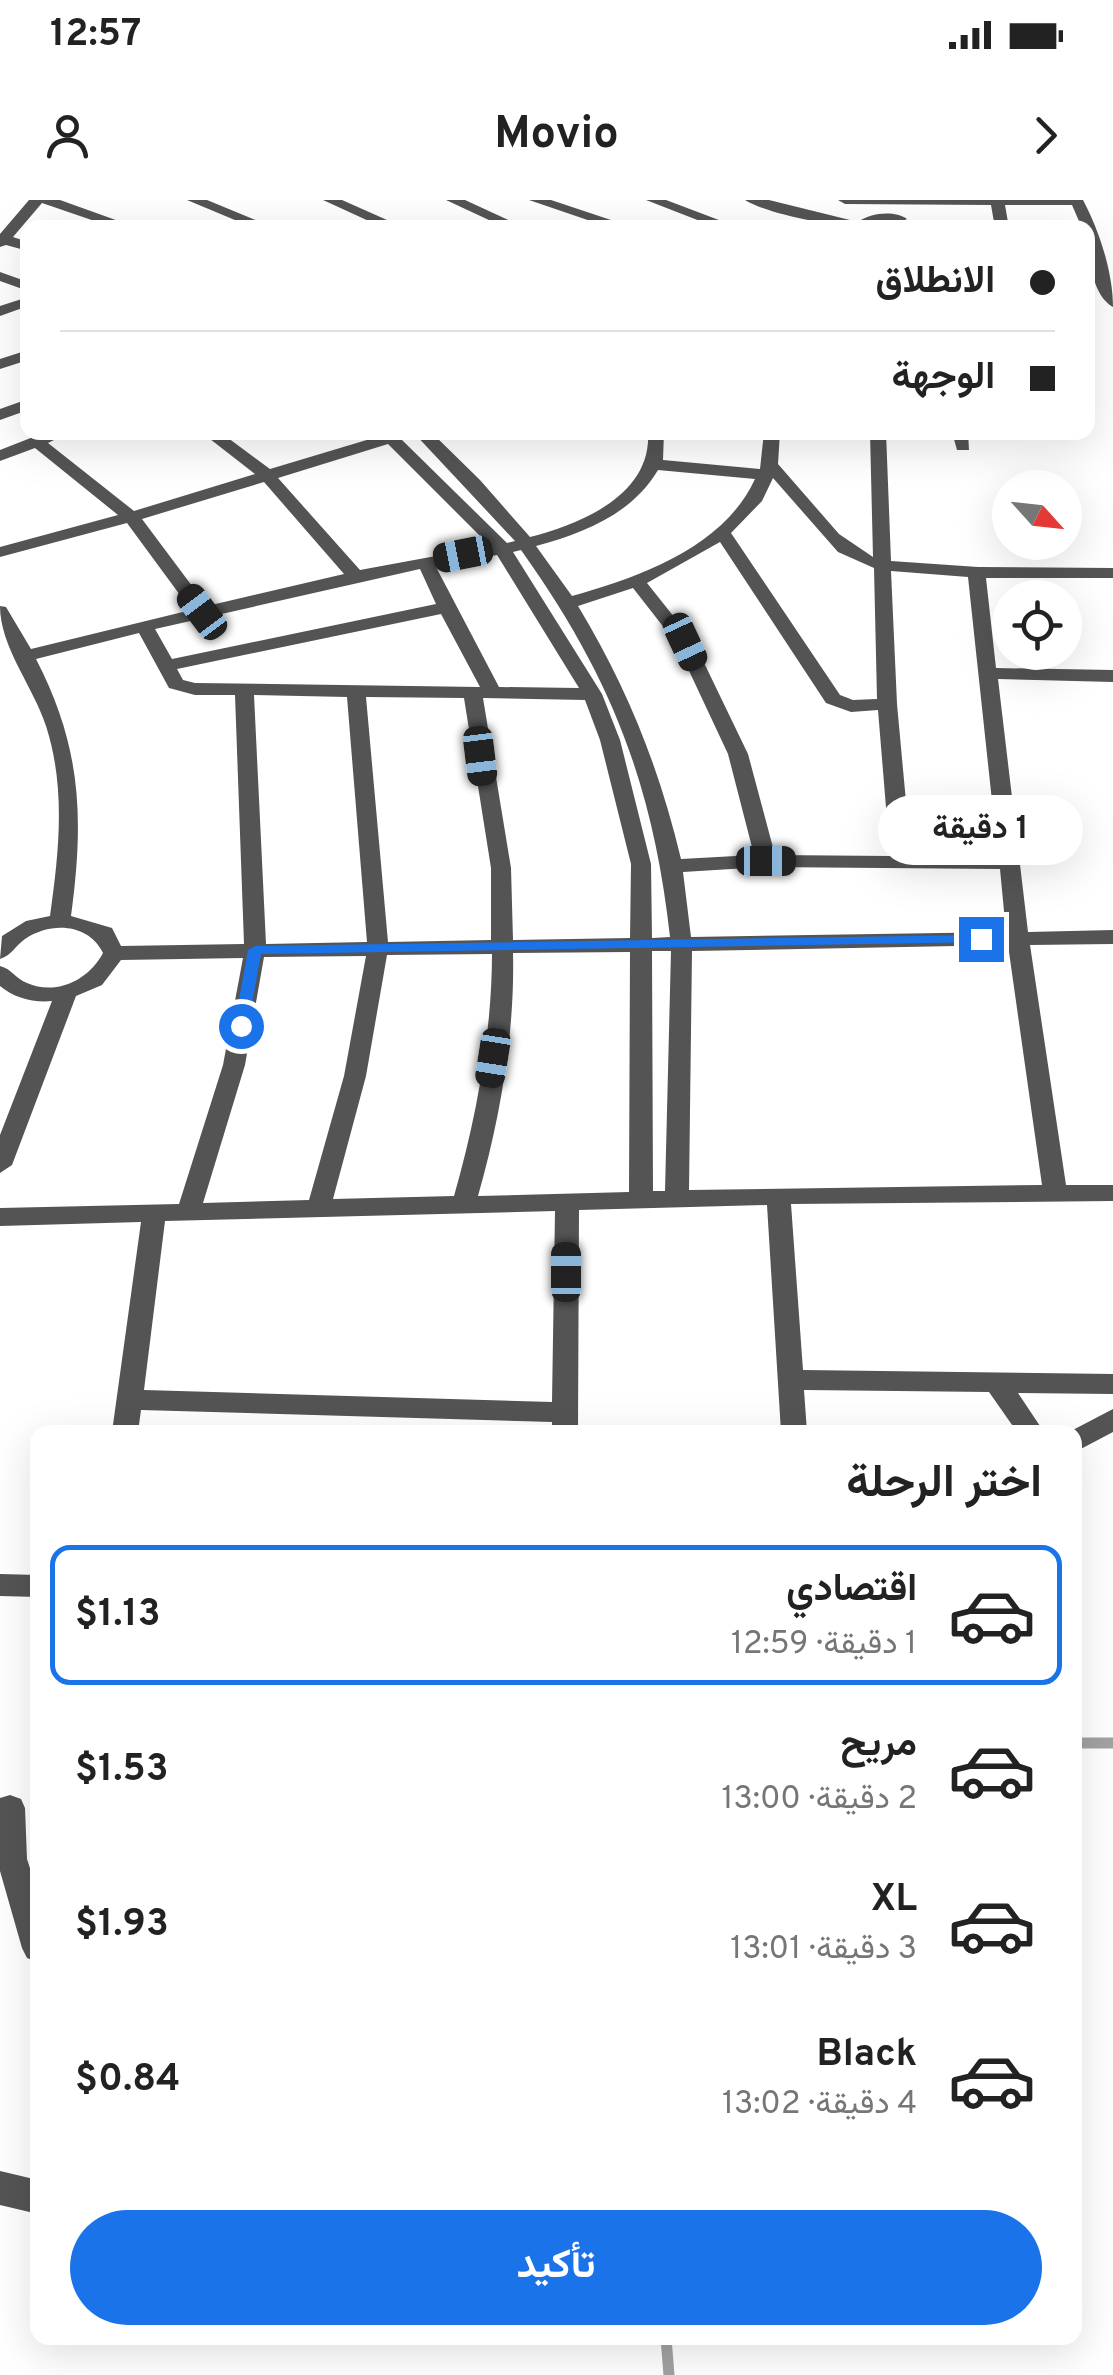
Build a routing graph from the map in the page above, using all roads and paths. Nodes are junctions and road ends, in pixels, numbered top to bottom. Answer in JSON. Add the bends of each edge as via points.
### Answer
{"nodes":[{"id":1,"x":46,"y":200,"type":"edge"},
{"id":2,"x":194,"y":200,"type":"edge"},
{"id":3,"x":330,"y":200,"type":"edge"},
{"id":4,"x":453,"y":200,"type":"edge"},
{"id":5,"x":536,"y":200,"type":"edge"},
{"id":6,"x":654,"y":200,"type":"edge"},
{"id":7,"x":752,"y":200,"type":"edge"},
{"id":8,"x":845,"y":200,"type":"edge"},
{"id":9,"x":998,"y":201,"type":"edge"},
{"id":10,"x":1076,"y":201,"type":"edge"},
{"id":11,"x":982,"y":218,"type":"dead end"},
{"id":12,"x":908,"y":219,"type":"dead end"},
{"id":13,"x":107,"y":220,"type":"edge"},
{"id":14,"x":247,"y":220,"type":"edge"},
{"id":15,"x":379,"y":220,"type":"edge"},
{"id":16,"x":500,"y":220,"type":"edge"},
{"id":17,"x":602,"y":220,"type":"edge"},
{"id":18,"x":710,"y":220,"type":"edge"},
{"id":19,"x":832,"y":220,"type":"edge"},
{"id":20,"x":869,"y":220,"type":"edge"},
{"id":21,"x":990,"y":220,"type":"edge"},
{"id":22,"x":1095,"y":240,"type":"edge"},
{"id":23,"x":1110,"y":299,"type":"edge"},
{"id":24,"x":43,"y":440,"type":"edge"},
{"id":25,"x":220,"y":440,"type":"edge"},
{"id":26,"x":376,"y":440,"type":"edge"},
{"id":27,"x":401,"y":440,"type":"edge"},
{"id":28,"x":429,"y":440,"type":"edge"},
{"id":29,"x":655,"y":440,"type":"edge"},
{"id":30,"x":771,"y":440,"type":"edge"},
{"id":31,"x":878,"y":440,"type":"edge"},
{"id":32,"x":38,"y":442,"type":"junction"},
{"id":33,"x":0,"y":456,"type":"edge"},
{"id":34,"x":653,"y":464,"type":"junction"},
{"id":35,"x":768,"y":471,"type":"junction"},
{"id":36,"x":267,"y":475,"type":"junction"},
{"id":37,"x":131,"y":518,"type":"junction"},
{"id":38,"x":723,"y":534,"type":"junction"},
{"id":39,"x":527,"y":542,"type":"junction"},
{"id":40,"x":501,"y":547,"type":"junction"},
{"id":41,"x":0,"y":552,"type":"edge"},
{"id":42,"x":425,"y":562,"type":"junction"},
{"id":43,"x":886,"y":566,"type":"junction"},
{"id":44,"x":976,"y":572,"type":"junction"},
{"id":45,"x":1113,"y":573,"type":"edge"},
{"id":46,"x":356,"y":577,"type":"junction"},
{"id":47,"x":637,"y":582,"type":"junction"},
{"id":48,"x":571,"y":602,"type":"junction"},
{"id":49,"x":447,"y":607,"type":"junction"},
{"id":50,"x":0,"y":611,"type":"edge"},
{"id":51,"x":202,"y":612,"type":"junction"},
{"id":52,"x":144,"y":626,"type":"junction"},
{"id":53,"x":27,"y":656,"type":"junction"},
{"id":54,"x":165,"y":666,"type":"junction"},
{"id":55,"x":988,"y":673,"type":"junction"},
{"id":56,"x":1113,"y":676,"type":"edge"},
{"id":57,"x":244,"y":690,"type":"junction"},
{"id":58,"x":356,"y":692,"type":"junction"},
{"id":59,"x":483,"y":693,"type":"junction"},
{"id":60,"x":592,"y":694,"type":"junction"},
{"id":61,"x":887,"y":704,"type":"junction"},
{"id":62,"x":766,"y":861,"type":"junction"},
{"id":63,"x":901,"y":862,"type":"junction"},
{"id":64,"x":1009,"y":863,"type":"junction"},
{"id":65,"x":672,"y":866,"type":"junction"},
{"id":66,"x":60,"y":921,"type":"junction"},
{"id":67,"x":1113,"y":937,"type":"edge"},
{"id":68,"x":1018,"y":939,"type":"junction"},
{"id":69,"x":681,"y":941,"type":"junction"},
{"id":70,"x":644,"y":942,"type":"junction"},
{"id":71,"x":502,"y":944,"type":"junction"},
{"id":72,"x":378,"y":947,"type":"junction"},
{"id":73,"x":255,"y":950,"type":"junction"},
{"id":74,"x":0,"y":952,"type":"edge"},
{"id":75,"x":114,"y":953,"type":"junction"},
{"id":76,"x":0,"y":974,"type":"edge"},
{"id":77,"x":67,"y":992,"type":"junction"},
{"id":78,"x":0,"y":1165,"type":"edge"},
{"id":79,"x":1055,"y":1192,"type":"junction"},
{"id":80,"x":1113,"y":1193,"type":"edge"},
{"id":81,"x":778,"y":1196,"type":"junction"},
{"id":82,"x":676,"y":1199,"type":"junction"},
{"id":83,"x":641,"y":1202,"type":"junction"},
{"id":84,"x":567,"y":1203,"type":"junction"},
{"id":85,"x":463,"y":1205,"type":"junction"},
{"id":86,"x":320,"y":1208,"type":"junction"},
{"id":87,"x":188,"y":1212,"type":"junction"},
{"id":88,"x":154,"y":1214,"type":"junction"},
{"id":89,"x":0,"y":1217,"type":"edge"},
{"id":90,"x":790,"y":1380,"type":"junction"},
{"id":91,"x":997,"y":1383,"type":"junction"},
{"id":92,"x":1113,"y":1384,"type":"edge"},
{"id":93,"x":129,"y":1400,"type":"junction"},
{"id":94,"x":1113,"y":1420,"type":"edge"},
{"id":95,"x":566,"y":1422,"type":"edge"},
{"id":96,"x":125,"y":1425,"type":"edge"},
{"id":97,"x":793,"y":1425,"type":"edge"},
{"id":98,"x":1026,"y":1425,"type":"edge"},
{"id":99,"x":1082,"y":1438,"type":"edge"},
{"id":100,"x":0,"y":1585,"type":"edge"},
{"id":101,"x":30,"y":1586,"type":"edge"},
{"id":102,"x":16,"y":1808,"type":"edge"},
{"id":103,"x":30,"y":1921,"type":"edge"},
{"id":104,"x":0,"y":2188,"type":"edge"},
{"id":105,"x":30,"y":2195,"type":"edge"}],
"edges":[{"from":1,"to":13,"type":"street"},
{"from":2,"to":14,"type":"street"},
{"from":3,"to":15,"type":"street"},
{"from":4,"to":16,"type":"street"},
{"from":5,"to":17,"type":"street"},
{"from":6,"to":18,"type":"street"},
{"from":7,"to":19,"type":"street"},
{"from":8,"to":9,"type":"street"},
{"from":9,"to":10,"type":"street"},
{"from":11,"to":21,"type":"street"},
{"from":12,"to":20,"type":"street"},
{"from":22,"to":23,"type":"street"},
{"from":24,"to":32,"type":"street"},
{"from":25,"to":36,"type":"street"},
{"from":26,"to":36,"type":"street"},
{"from":27,"to":40,"type":"street"},
{"from":28,"to":39,"type":"street"},
{"from":29,"to":34,"type":"street"},
{"from":30,"to":35,"type":"street"},
{"from":31,"to":43,"type":"street"},
{"from":32,"to":33,"type":"street"},
{"from":32,"to":37,"type":"street"},
{"from":34,"to":35,"type":"street"},
{"from":34,"to":39,"type":"street","via":[[643,483],[616,506]]},
{"from":35,"to":38,"type":"street"},
{"from":35,"to":43,"type":"street","via":[[852,554]]},
{"from":36,"to":37,"type":"street"},
{"from":36,"to":46,"type":"street"},
{"from":37,"to":41,"type":"street"},
{"from":37,"to":51,"type":"street"},
{"from":38,"to":47,"type":"street"},
{"from":38,"to":61,"type":"street","via":[[834,699],[851,706]]},
{"from":39,"to":40,"type":"street"},
{"from":39,"to":48,"type":"street"},
{"from":40,"to":42,"type":"street"},
{"from":40,"to":60,"type":"street"},
{"from":42,"to":46,"type":"street"},
{"from":42,"to":49,"type":"street"},
{"from":43,"to":44,"type":"street"},
{"from":43,"to":61,"type":"street"},
{"from":44,"to":45,"type":"street"},
{"from":44,"to":55,"type":"street"},
{"from":46,"to":51,"type":"street"},
{"from":47,"to":48,"type":"street"},
{"from":47,"to":62,"type":"street","via":[[685,642],[738,754]]},
{"from":48,"to":65,"type":"street","via":[[636,734]]},
{"from":49,"to":54,"type":"street"},
{"from":49,"to":59,"type":"street"},
{"from":50,"to":53,"type":"street"},
{"from":51,"to":52,"type":"street"},
{"from":52,"to":53,"type":"street"},
{"from":52,"to":54,"type":"street"},
{"from":53,"to":66,"type":"street","via":[[66,766],[68,876]]},
{"from":54,"to":57,"type":"street","via":[[182,686]]},
{"from":55,"to":56,"type":"street"},
{"from":55,"to":64,"type":"street"},
{"from":57,"to":58,"type":"street"},
{"from":57,"to":73,"type":"street"},
{"from":58,"to":59,"type":"street"},
{"from":58,"to":72,"type":"street"},
{"from":59,"to":60,"type":"street"},
{"from":59,"to":71,"type":"street","via":[[484,787],[501,868]]},
{"from":60,"to":70,"type":"street","via":[[626,792],[641,864]]},
{"from":61,"to":63,"type":"street"},
{"from":62,"to":63,"type":"street"},
{"from":62,"to":65,"type":"street"},
{"from":63,"to":64,"type":"street"},
{"from":64,"to":68,"type":"street"},
{"from":65,"to":69,"type":"street"},
{"from":66,"to":74,"type":"street","via":[[29,928]]},
{"from":66,"to":75,"type":"street","via":[[104,933]]},
{"from":67,"to":68,"type":"street"},
{"from":68,"to":69,"type":"street"},
{"from":68,"to":79,"type":"street"},
{"from":69,"to":70,"type":"street"},
{"from":69,"to":82,"type":"street"},
{"from":70,"to":71,"type":"street"},
{"from":70,"to":83,"type":"street"},
{"from":71,"to":72,"type":"street"},
{"from":71,"to":85,"type":"street","via":[[503,994],[478,1154]]},
{"from":72,"to":73,"type":"street"},
{"from":72,"to":86,"type":"street","via":[[355,1076]]},
{"from":73,"to":75,"type":"street"},
{"from":73,"to":87,"type":"street","via":[[234,1065]]},
{"from":75,"to":77,"type":"street","via":[[100,977]]},
{"from":76,"to":77,"type":"street","via":[[28,993]]},
{"from":77,"to":78,"type":"street"},
{"from":79,"to":80,"type":"street"},
{"from":79,"to":81,"type":"street"},
{"from":81,"to":82,"type":"street"},
{"from":81,"to":90,"type":"street"},
{"from":82,"to":83,"type":"street"},
{"from":83,"to":84,"type":"street"},
{"from":84,"to":85,"type":"street"},
{"from":84,"to":95,"type":"street"},
{"from":85,"to":86,"type":"street"},
{"from":86,"to":87,"type":"street"},
{"from":87,"to":88,"type":"street"},
{"from":88,"to":89,"type":"street"},
{"from":88,"to":93,"type":"street"},
{"from":90,"to":91,"type":"street"},
{"from":90,"to":97,"type":"street"},
{"from":91,"to":92,"type":"street"},
{"from":91,"to":98,"type":"street"},
{"from":93,"to":95,"type":"street"},
{"from":93,"to":96,"type":"street"},
{"from":94,"to":99,"type":"street"},
{"from":100,"to":101,"type":"street"},
{"from":102,"to":103,"type":"street","via":[[12,1859]]},
{"from":104,"to":105,"type":"street"}]}
